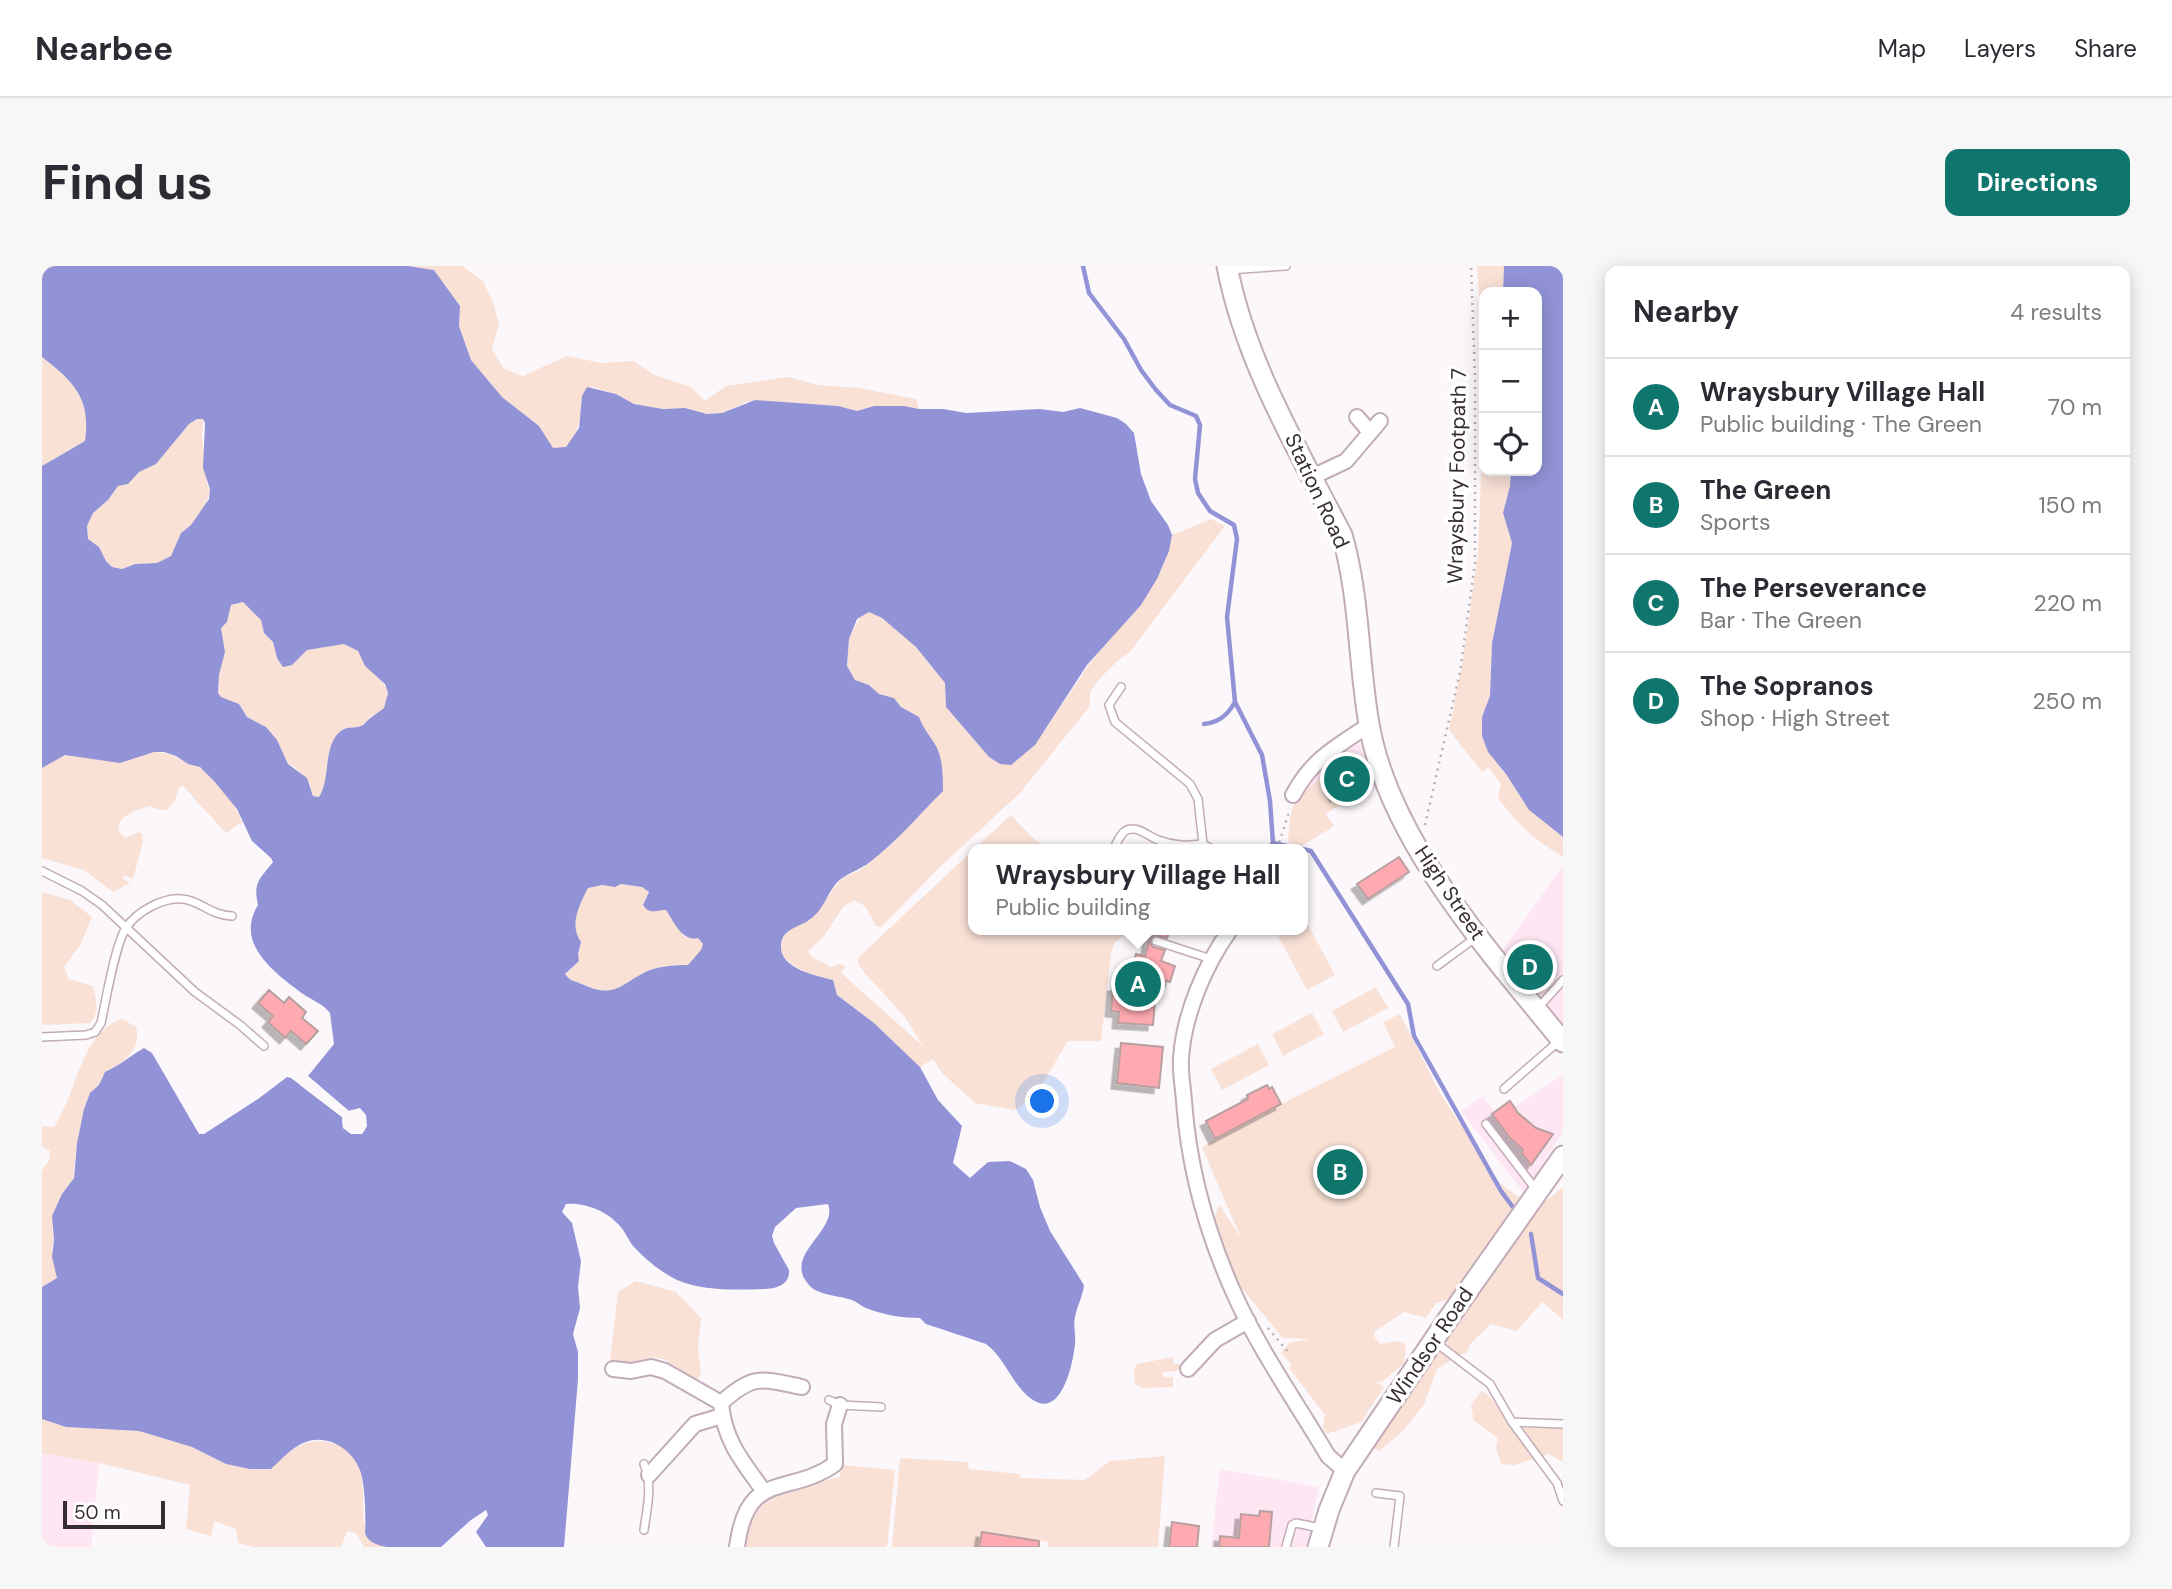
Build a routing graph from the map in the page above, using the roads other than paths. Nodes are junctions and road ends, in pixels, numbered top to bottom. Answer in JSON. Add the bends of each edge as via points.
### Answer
{"nodes":[{"id":1,"x":1286,"y":266,"type":"edge"},
{"id":2,"x":1227,"y":268,"type":"edge"},
{"id":3,"x":1357,"y":417,"type":"dead end"},
{"id":4,"x":1312,"y":477,"type":"junction"},
{"id":5,"x":1121,"y":687,"type":"dead end"},
{"id":6,"x":1369,"y":725,"type":"junction"},
{"id":7,"x":1293,"y":795,"type":"road end"},
{"id":8,"x":1116,"y":844,"type":"dead end"},
{"id":9,"x":1170,"y":844,"type":"edge"},
{"id":10,"x":1203,"y":844,"type":"edge"},
{"id":11,"x":42,"y":871,"type":"edge"},
{"id":12,"x":232,"y":916,"type":"dead end"},
{"id":13,"x":127,"y":927,"type":"junction"},
{"id":14,"x":1227,"y":935,"type":"edge"},
{"id":15,"x":1478,"y":935,"type":"junction"},
{"id":16,"x":1156,"y":941,"type":"dead end"},
{"id":17,"x":1212,"y":960,"type":"junction"},
{"id":18,"x":1437,"y":966,"type":"dead end"},
{"id":19,"x":1563,"y":980,"type":"edge"},
{"id":20,"x":1536,"y":1010,"type":"junction"},
{"id":21,"x":42,"y":1037,"type":"edge"},
{"id":22,"x":1562,"y":1041,"type":"edge"},
{"id":23,"x":264,"y":1046,"type":"dead end"},
{"id":24,"x":1504,"y":1089,"type":"dead end"},
{"id":25,"x":1486,"y":1124,"type":"dead end"},
{"id":26,"x":1563,"y":1156,"type":"edge"},
{"id":27,"x":1538,"y":1192,"type":"junction"},
{"id":28,"x":1248,"y":1321,"type":"junction"},
{"id":29,"x":1433,"y":1340,"type":"junction"},
{"id":30,"x":1188,"y":1369,"type":"dead end"},
{"id":31,"x":622,"y":1374,"type":"dead end"},
{"id":32,"x":802,"y":1387,"type":"dead end"},
{"id":33,"x":834,"y":1403,"type":"joint"},
{"id":34,"x":881,"y":1407,"type":"dead end"},
{"id":35,"x":722,"y":1409,"type":"junction"},
{"id":36,"x":1513,"y":1422,"type":"junction"},
{"id":37,"x":1563,"y":1424,"type":"edge"},
{"id":38,"x":647,"y":1470,"type":"joint"},
{"id":39,"x":1345,"y":1471,"type":"junction"},
{"id":40,"x":1560,"y":1483,"type":"edge"},
{"id":41,"x":763,"y":1490,"type":"junction"},
{"id":42,"x":1376,"y":1493,"type":"dead end"},
{"id":43,"x":1563,"y":1501,"type":"edge"},
{"id":44,"x":644,"y":1530,"type":"dead end"},
{"id":45,"x":1320,"y":1538,"type":"edge"},
{"id":46,"x":737,"y":1547,"type":"edge"},
{"id":47,"x":1286,"y":1547,"type":"edge"},
{"id":48,"x":1394,"y":1547,"type":"edge"}],
"edges":[{"from":1,"to":2,"type":"lane"},
{"from":2,"to":4,"type":"street","name":"Station Road","via":[[1252,353]]},
{"from":3,"to":4,"type":"street","via":[[1375,426],[1346,461]]},
{"from":4,"to":6,"type":"street","name":"Station Road","via":[[1342,536],[1351,567]]},
{"from":5,"to":10,"type":"lane","via":[[1109,705],[1115,722],[1191,784],[1198,799]]},
{"from":6,"to":7,"type":"street","via":[[1324,755],[1303,775]]},
{"from":6,"to":15,"type":"street","name":"High Street","via":[[1402,822]]},
{"from":8,"to":9,"type":"lane","via":[[1122,833],[1136,829]]},
{"from":11,"to":13,"type":"lane","via":[[82,891]]},
{"from":12,"to":13,"type":"lane","via":[[212,913],[180,898],[159,902]]},
{"from":13,"to":21,"type":"lane","via":[[95,1032]]},
{"from":13,"to":23,"type":"lane","via":[[195,992]]},
{"from":14,"to":17,"type":"street"},
{"from":15,"to":18,"type":"lane"},
{"from":15,"to":20,"type":"street","name":"High Street"},
{"from":16,"to":17,"type":"lane"},
{"from":17,"to":28,"type":"street","via":[[1190,1015],[1181,1060],[1186,1138],[1207,1230]]},
{"from":19,"to":20,"type":"lane"},
{"from":20,"to":22,"type":"street","name":"High Street"},
{"from":22,"to":24,"type":"lane"},
{"from":25,"to":27,"type":"lane"},
{"from":26,"to":27,"type":"street","name":"Windsor Road"},
{"from":27,"to":29,"type":"street","name":"Windsor Road"},
{"from":28,"to":30,"type":"street","via":[[1215,1340]]},
{"from":28,"to":39,"type":"street","via":[[1328,1456]]},
{"from":29,"to":36,"type":"lane","via":[[1490,1384]]},
{"from":29,"to":39,"type":"street","name":"Windsor Road"},
{"from":31,"to":35,"type":"street","via":[[651,1367],[665,1371]]},
{"from":32,"to":35,"type":"street","via":[[760,1378],[734,1391]]},
{"from":33,"to":34,"type":"lane"},
{"from":33,"to":41,"type":"street","via":[[835,1464]]},
{"from":35,"to":38,"type":"street","via":[[695,1424]]},
{"from":35,"to":41,"type":"street","via":[[734,1450]]},
{"from":36,"to":37,"type":"lane"},
{"from":36,"to":40,"type":"lane"},
{"from":38,"to":44,"type":"lane"},
{"from":39,"to":45,"type":"street","name":"Windsor Road"},
{"from":40,"to":43,"type":"lane"},
{"from":41,"to":46,"type":"street","via":[[740,1525]]},
{"from":42,"to":48,"type":"lane","via":[[1400,1496]]},
{"from":45,"to":47,"type":"lane","via":[[1296,1523]]}]}
